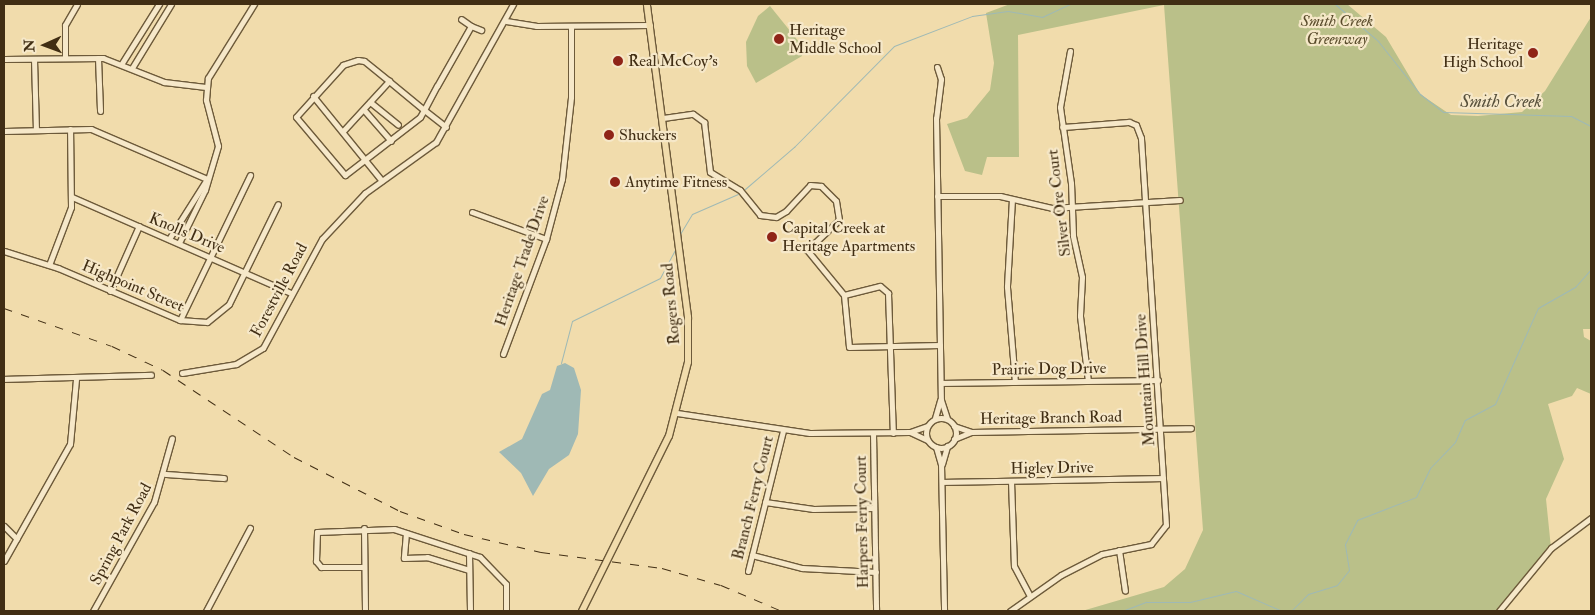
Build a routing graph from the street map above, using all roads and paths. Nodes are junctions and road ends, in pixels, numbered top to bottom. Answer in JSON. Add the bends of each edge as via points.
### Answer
{"nodes":[{"id":1,"x":77,"y":4,"type":"edge"},
{"id":2,"x":159,"y":4,"type":"edge"},
{"id":3,"x":171,"y":4,"type":"edge"},
{"id":4,"x":254,"y":4,"type":"edge"},
{"id":5,"x":513,"y":4,"type":"edge"},
{"id":6,"x":647,"y":4,"type":"edge"},
{"id":7,"x":461,"y":19,"type":"dead end"},
{"id":8,"x":506,"y":21,"type":"junction"},
{"id":9,"x":650,"y":25,"type":"junction"},
{"id":10,"x":471,"y":26,"type":"junction"},
{"id":11,"x":571,"y":26,"type":"junction"},
{"id":12,"x":481,"y":30,"type":"dead end"},
{"id":13,"x":1070,"y":52,"type":"dead end"},
{"id":14,"x":65,"y":58,"type":"junction"},
{"id":15,"x":98,"y":58,"type":"junction"},
{"id":16,"x":4,"y":59,"type":"edge"},
{"id":17,"x":34,"y":59,"type":"junction"},
{"id":18,"x":122,"y":63,"type":"junction"},
{"id":19,"x":937,"y":67,"type":"dead end"},
{"id":20,"x":132,"y":68,"type":"junction"},
{"id":21,"x":389,"y":81,"type":"junction"},
{"id":22,"x":206,"y":88,"type":"junction"},
{"id":23,"x":313,"y":96,"type":"junction"},
{"id":24,"x":370,"y":102,"type":"junction"},
{"id":25,"x":364,"y":110,"type":"junction"},
{"id":26,"x":424,"y":110,"type":"junction"},
{"id":27,"x":100,"y":112,"type":"dead end"},
{"id":28,"x":663,"y":118,"type":"junction"},
{"id":29,"x":398,"y":125,"type":"dead end"},
{"id":30,"x":446,"y":126,"type":"junction"},
{"id":31,"x":1062,"y":127,"type":"junction"},
{"id":32,"x":70,"y":129,"type":"junction"},
{"id":33,"x":36,"y":130,"type":"junction"},
{"id":34,"x":344,"y":130,"type":"junction"},
{"id":35,"x":4,"y":131,"type":"edge"},
{"id":36,"x":391,"y":141,"type":"junction"},
{"id":37,"x":368,"y":158,"type":"junction"},
{"id":38,"x":250,"y":175,"type":"dead end"},
{"id":39,"x":207,"y":179,"type":"junction"},
{"id":40,"x":382,"y":180,"type":"junction"},
{"id":41,"x":937,"y":196,"type":"junction"},
{"id":42,"x":72,"y":197,"type":"junction"},
{"id":43,"x":1012,"y":199,"type":"junction"},
{"id":44,"x":1180,"y":200,"type":"dead end"},
{"id":45,"x":1145,"y":202,"type":"junction"},
{"id":46,"x":278,"y":204,"type":"dead end"},
{"id":47,"x":1072,"y":207,"type":"junction"},
{"id":48,"x":472,"y":212,"type":"dead end"},
{"id":49,"x":138,"y":226,"type":"junction"},
{"id":50,"x":170,"y":239,"type":"junction"},
{"id":51,"x":546,"y":239,"type":"junction"},
{"id":52,"x":179,"y":243,"type":"junction"},
{"id":53,"x":4,"y":251,"type":"edge"},
{"id":54,"x":211,"y":257,"type":"junction"},
{"id":55,"x":49,"y":265,"type":"junction"},
{"id":56,"x":245,"y":272,"type":"junction"},
{"id":57,"x":110,"y":291,"type":"junction"},
{"id":58,"x":291,"y":293,"type":"junction"},
{"id":59,"x":844,"y":295,"type":"junction"},
{"id":60,"x":180,"y":320,"type":"junction"},
{"id":61,"x":940,"y":345,"type":"junction"},
{"id":62,"x":892,"y":347,"type":"junction"},
{"id":63,"x":503,"y":354,"type":"dead end"},
{"id":64,"x":182,"y":373,"type":"dead end"},
{"id":65,"x":151,"y":375,"type":"dead end"},
{"id":66,"x":4,"y":379,"type":"edge"},
{"id":67,"x":76,"y":379,"type":"junction"},
{"id":68,"x":1158,"y":380,"type":"junction"},
{"id":69,"x":1088,"y":381,"type":"junction"},
{"id":70,"x":1015,"y":382,"type":"junction"},
{"id":71,"x":941,"y":383,"type":"junction"},
{"id":72,"x":941,"y":400,"type":"junction"},
{"id":73,"x":676,"y":413,"type":"junction"},
{"id":74,"x":935,"y":418,"type":"junction"},
{"id":75,"x":947,"y":418,"type":"junction"},
{"id":76,"x":927,"y":426,"type":"junction"},
{"id":77,"x":954,"y":426,"type":"junction"},
{"id":78,"x":1161,"y":428,"type":"junction"},
{"id":79,"x":1191,"y":428,"type":"dead end"},
{"id":80,"x":783,"y":431,"type":"junction"},
{"id":81,"x":910,"y":432,"type":"junction"},
{"id":82,"x":972,"y":432,"type":"junction"},
{"id":83,"x":873,"y":433,"type":"junction"},
{"id":84,"x":892,"y":433,"type":"junction"},
{"id":85,"x":172,"y":438,"type":"dead end"},
{"id":86,"x":954,"y":439,"type":"junction"},
{"id":87,"x":927,"y":440,"type":"junction"},
{"id":88,"x":947,"y":446,"type":"junction"},
{"id":89,"x":936,"y":447,"type":"junction"},
{"id":90,"x":941,"y":464,"type":"junction"},
{"id":91,"x":165,"y":474,"type":"junction"},
{"id":92,"x":224,"y":478,"type":"dead end"},
{"id":93,"x":1163,"y":478,"type":"junction"},
{"id":94,"x":1011,"y":481,"type":"junction"},
{"id":95,"x":942,"y":482,"type":"junction"},
{"id":96,"x":765,"y":502,"type":"junction"},
{"id":97,"x":874,"y":508,"type":"junction"},
{"id":98,"x":1591,"y":518,"type":"edge"},
{"id":99,"x":4,"y":526,"type":"edge"},
{"id":100,"x":250,"y":528,"type":"dead end"},
{"id":101,"x":364,"y":528,"type":"junction"},
{"id":102,"x":406,"y":533,"type":"junction"},
{"id":103,"x":17,"y":539,"type":"junction"},
{"id":104,"x":1119,"y":550,"type":"junction"},
{"id":105,"x":469,"y":553,"type":"junction"},
{"id":106,"x":752,"y":556,"type":"junction"},
{"id":107,"x":4,"y":561,"type":"edge"},
{"id":108,"x":364,"y":567,"type":"junction"},
{"id":109,"x":469,"y":570,"type":"junction"},
{"id":110,"x":748,"y":571,"type":"dead end"},
{"id":111,"x":876,"y":572,"type":"junction"},
{"id":112,"x":1125,"y":591,"type":"dead end"},
{"id":113,"x":1030,"y":596,"type":"junction"},
{"id":114,"x":93,"y":611,"type":"edge"},
{"id":115,"x":206,"y":611,"type":"edge"},
{"id":116,"x":365,"y":611,"type":"edge"},
{"id":117,"x":470,"y":611,"type":"edge"},
{"id":118,"x":506,"y":611,"type":"edge"},
{"id":119,"x":582,"y":611,"type":"edge"},
{"id":120,"x":876,"y":611,"type":"edge"},
{"id":121,"x":944,"y":611,"type":"edge"},
{"id":122,"x":1010,"y":611,"type":"edge"},
{"id":123,"x":1499,"y":611,"type":"edge"}],
"edges":[{"from":1,"to":14,"type":"street","via":[[65,26]]},
{"from":2,"to":18,"type":"street"},
{"from":3,"to":20,"type":"street"},
{"from":4,"to":22,"type":"street","via":[[212,70]]},
{"from":5,"to":8,"type":"street","name":"Forestville Road"},
{"from":6,"to":9,"type":"main road","name":"Rogers Road"},
{"from":7,"to":10,"type":"street"},
{"from":8,"to":11,"type":"street","via":[[514,25]]},
{"from":8,"to":30,"type":"street","name":"Forestville Road"},
{"from":9,"to":11,"type":"street"},
{"from":9,"to":28,"type":"main road","name":"Rogers Road"},
{"from":10,"to":12,"type":"street"},
{"from":10,"to":26,"type":"street"},
{"from":11,"to":51,"type":"street","name":"Heritage Trade Drive","via":[[566,154]]},
{"from":13,"to":31,"type":"street","name":"Silver Ore Court","via":[[1062,85]]},
{"from":14,"to":15,"type":"street"},
{"from":14,"to":17,"type":"street"},
{"from":15,"to":18,"type":"street"},
{"from":15,"to":27,"type":"street"},
{"from":16,"to":17,"type":"street"},
{"from":17,"to":33,"type":"street"},
{"from":18,"to":20,"type":"street"},
{"from":19,"to":41,"type":"street","via":[[941,79],[936,118]]},
{"from":20,"to":22,"type":"street","via":[[164,82]]},
{"from":21,"to":23,"type":"street","via":[[364,61],[346,62]]},
{"from":21,"to":24,"type":"street"},
{"from":21,"to":26,"type":"street"},
{"from":22,"to":39,"type":"street","via":[[218,146]]},
{"from":23,"to":34,"type":"street"},
{"from":23,"to":37,"type":"street","via":[[298,112],[299,123],[345,174]]},
{"from":24,"to":25,"type":"street"},
{"from":24,"to":29,"type":"street"},
{"from":25,"to":34,"type":"street"},
{"from":25,"to":36,"type":"street"},
{"from":26,"to":30,"type":"street"},
{"from":26,"to":36,"type":"street"},
{"from":28,"to":59,"type":"street","via":[[693,114],[704,122],[710,172],[740,190],[760,215],[776,217],[810,185],[821,186],[836,201],[839,220],[808,250]]},
{"from":28,"to":73,"type":"main road","name":"Rogers Road","via":[[688,317],[688,362]]},
{"from":30,"to":40,"type":"street","name":"Forestville Road","via":[[425,152]]},
{"from":31,"to":45,"type":"street","name":"Mountain Hill Drive","via":[[1136,125]]},
{"from":31,"to":47,"type":"street","name":"Silver Ore Court"},
{"from":32,"to":33,"type":"street"},
{"from":32,"to":39,"type":"street","via":[[91,129]]},
{"from":32,"to":42,"type":"street"},
{"from":33,"to":35,"type":"street"},
{"from":34,"to":37,"type":"street"},
{"from":36,"to":37,"type":"street"},
{"from":37,"to":40,"type":"street"},
{"from":38,"to":54,"type":"street"},
{"from":39,"to":50,"type":"street"},
{"from":39,"to":52,"type":"street"},
{"from":40,"to":58,"type":"street","name":"Forestville Road","via":[[349,207],[322,239]]},
{"from":41,"to":43,"type":"street"},
{"from":41,"to":61,"type":"street"},
{"from":42,"to":49,"type":"street","name":"Knolls Drive"},
{"from":42,"to":55,"type":"street","via":[[68,221]]},
{"from":43,"to":47,"type":"street","via":[[1052,208]]},
{"from":43,"to":70,"type":"street","via":[[1007,287]]},
{"from":44,"to":45,"type":"street"},
{"from":45,"to":47,"type":"street"},
{"from":45,"to":68,"type":"street","name":"Mountain Hill Drive"},
{"from":46,"to":56,"type":"street","name":"Highpoint Street"},
{"from":47,"to":69,"type":"street","name":"Silver Ore Court"},
{"from":48,"to":51,"type":"street"},
{"from":49,"to":50,"type":"street","name":"Knolls Drive"},
{"from":49,"to":57,"type":"street"},
{"from":50,"to":52,"type":"street","name":"Knolls Drive"},
{"from":51,"to":63,"type":"street","name":"Heritage Trade Drive"},
{"from":52,"to":54,"type":"street","name":"Knolls Drive"},
{"from":53,"to":55,"type":"street","name":"Highpoint Street"},
{"from":54,"to":56,"type":"street","name":"Knolls Drive"},
{"from":54,"to":60,"type":"street"},
{"from":55,"to":57,"type":"street","name":"Highpoint Street"},
{"from":56,"to":58,"type":"street","name":"Knolls Drive"},
{"from":56,"to":60,"type":"street","name":"Highpoint Street","via":[[222,312],[207,322]]},
{"from":57,"to":60,"type":"street","name":"Highpoint Street"},
{"from":58,"to":64,"type":"street","name":"Forestville Road","via":[[271,336],[250,358]]},
{"from":59,"to":62,"type":"street","via":[[849,347]]},
{"from":59,"to":62,"type":"street","via":[[880,286],[888,293]]},
{"from":61,"to":62,"type":"street"},
{"from":61,"to":71,"type":"street"},
{"from":62,"to":84,"type":"street"},
{"from":65,"to":67,"type":"street"},
{"from":66,"to":67,"type":"street"},
{"from":67,"to":103,"type":"street","via":[[70,444]]},
{"from":68,"to":69,"type":"street","name":"Prairie Dog Drive"},
{"from":68,"to":78,"type":"street","name":"Mountain Hill Drive"},
{"from":69,"to":70,"type":"street","name":"Prairie Dog Drive"},
{"from":70,"to":71,"type":"street","name":"Prairie Dog Drive"},
{"from":71,"to":72,"type":"street"},
{"from":72,"to":74,"type":"street"},
{"from":72,"to":75,"type":"street"},
{"from":73,"to":80,"type":"street"},
{"from":73,"to":119,"type":"main road","name":"Rogers Road"},
{"from":74,"to":75,"type":"street"},
{"from":74,"to":76,"type":"street"},
{"from":75,"to":77,"type":"street"},
{"from":76,"to":81,"type":"street"},
{"from":76,"to":87,"type":"street"},
{"from":77,"to":82,"type":"street","name":"Heritage Branch Road"},
{"from":77,"to":86,"type":"street"},
{"from":78,"to":79,"type":"street","name":"Heritage Branch Road"},
{"from":78,"to":82,"type":"street","name":"Heritage Branch Road"},
{"from":78,"to":93,"type":"street","name":"Mountain Hill Drive"},
{"from":80,"to":83,"type":"street"},
{"from":80,"to":96,"type":"street","name":"Branch Ferry Court"},
{"from":81,"to":84,"type":"street"},
{"from":81,"to":87,"type":"street"},
{"from":82,"to":86,"type":"street","name":"Heritage Branch Road"},
{"from":83,"to":84,"type":"street"},
{"from":83,"to":97,"type":"street","name":"Harpers Ferry Court"},
{"from":85,"to":91,"type":"street","name":"Spring Park Road"},
{"from":86,"to":88,"type":"street"},
{"from":87,"to":89,"type":"street"},
{"from":88,"to":89,"type":"street"},
{"from":88,"to":90,"type":"street"},
{"from":89,"to":90,"type":"street"},
{"from":90,"to":95,"type":"street"},
{"from":91,"to":92,"type":"street"},
{"from":91,"to":114,"type":"street","name":"Spring Park Road"},
{"from":93,"to":94,"type":"street","name":"Higley Drive"},
{"from":93,"to":104,"type":"street","name":"Mountain Hill Drive","via":[[1166,525],[1161,536],[1151,544]]},
{"from":94,"to":95,"type":"street","name":"Higley Drive"},
{"from":94,"to":113,"type":"street","via":[[1014,566]]},
{"from":95,"to":121,"type":"street"},
{"from":96,"to":97,"type":"street","via":[[814,509]]},
{"from":96,"to":106,"type":"street","name":"Branch Ferry Court"},
{"from":97,"to":111,"type":"street","name":"Harpers Ferry Court"},
{"from":98,"to":123,"type":"street","via":[[1551,548]]},
{"from":99,"to":103,"type":"street"},
{"from":100,"to":115,"type":"street"},
{"from":101,"to":102,"type":"street"},
{"from":101,"to":108,"type":"street"},
{"from":101,"to":108,"type":"street","via":[[320,529],[316,535],[321,567]]},
{"from":102,"to":105,"type":"street"},
{"from":102,"to":109,"type":"street","via":[[404,558],[426,557]]},
{"from":103,"to":107,"type":"street"},
{"from":104,"to":112,"type":"street"},
{"from":104,"to":113,"type":"street","name":"Mountain Hill Drive","via":[[1080,565]]},
{"from":105,"to":109,"type":"street"},
{"from":105,"to":118,"type":"street","via":[[488,562],[506,584]]},
{"from":106,"to":110,"type":"street","name":"Branch Ferry Court"},
{"from":106,"to":111,"type":"street","via":[[802,568]]},
{"from":108,"to":116,"type":"street"},
{"from":109,"to":117,"type":"street"},
{"from":111,"to":120,"type":"street","name":"Harpers Ferry Court"},
{"from":113,"to":122,"type":"street","name":"Mountain Hill Drive"}]}
